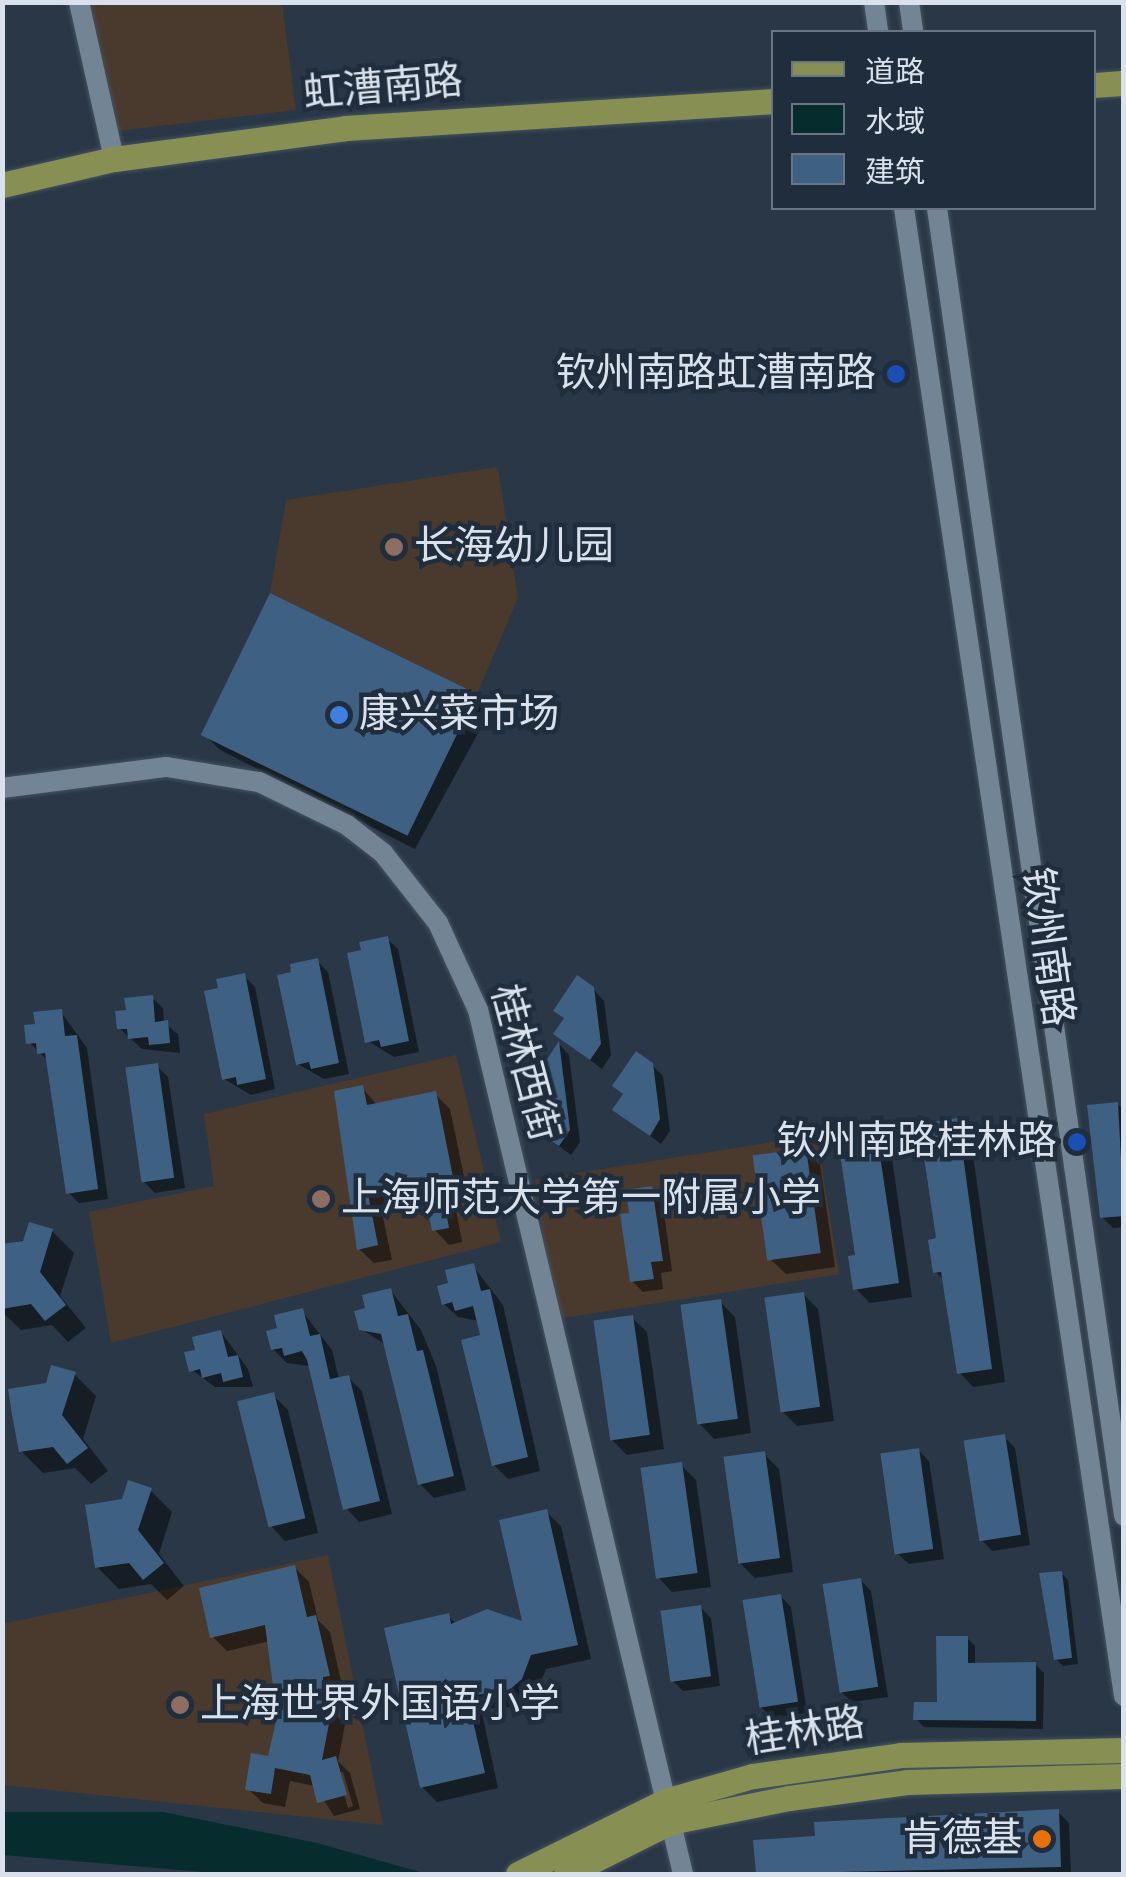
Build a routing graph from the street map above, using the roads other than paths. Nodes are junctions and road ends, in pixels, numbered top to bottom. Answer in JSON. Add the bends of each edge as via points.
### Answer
{"nodes":[{"id":1,"x":79,"y":2,"type":"edge"},
{"id":2,"x":874,"y":2,"type":"edge"},
{"id":3,"x":908,"y":2,"type":"edge"},
{"id":4,"x":878,"y":30,"type":"edge"},
{"id":5,"x":913,"y":30,"type":"edge"},
{"id":6,"x":1124,"y":83,"type":"edge"},
{"id":7,"x":1096,"y":85,"type":"edge"},
{"id":8,"x":771,"y":101,"type":"edge"},
{"id":9,"x":114,"y":159,"type":"junction"},
{"id":10,"x":2,"y":185,"type":"edge"},
{"id":11,"x":904,"y":210,"type":"edge"},
{"id":12,"x":937,"y":210,"type":"edge"},
{"id":13,"x":2,"y":788,"type":"edge"},
{"id":14,"x":1124,"y":1516,"type":"edge"},
{"id":15,"x":1124,"y":1696,"type":"edge"},
{"id":16,"x":1124,"y":1750,"type":"edge"},
{"id":17,"x":1124,"y":1776,"type":"edge"},
{"id":18,"x":668,"y":1811,"type":"junction"},
{"id":19,"x":518,"y":1874,"type":"edge"},
{"id":20,"x":566,"y":1874,"type":"edge"},
{"id":21,"x":683,"y":1874,"type":"edge"}],
"edges":[{"from":1,"to":9,"type":"street"},
{"from":2,"to":4,"type":"street"},
{"from":3,"to":5,"type":"street"},
{"from":6,"to":7,"type":"main road"},
{"from":8,"to":9,"type":"main road","name":"虹漕南路","via":[[365,126]]},
{"from":9,"to":10,"type":"main road","name":"虹漕南路"},
{"from":11,"to":15,"type":"street","name":"钦州南路"},
{"from":12,"to":14,"type":"street","name":"钦州南路"},
{"from":13,"to":18,"type":"street","name":"桂林西街","via":[[167,767],[259,782],[347,825],[382,853],[438,924],[478,1010]]},
{"from":16,"to":18,"type":"main road","name":"桂林路","via":[[900,1755],[784,1770]]},
{"from":17,"to":18,"type":"main road","name":"桂林路","via":[[907,1782]]},
{"from":18,"to":19,"type":"main road","name":"桂林路"},
{"from":18,"to":20,"type":"main road","name":"桂林路"},
{"from":18,"to":21,"type":"street","name":"桂林西街"}]}
